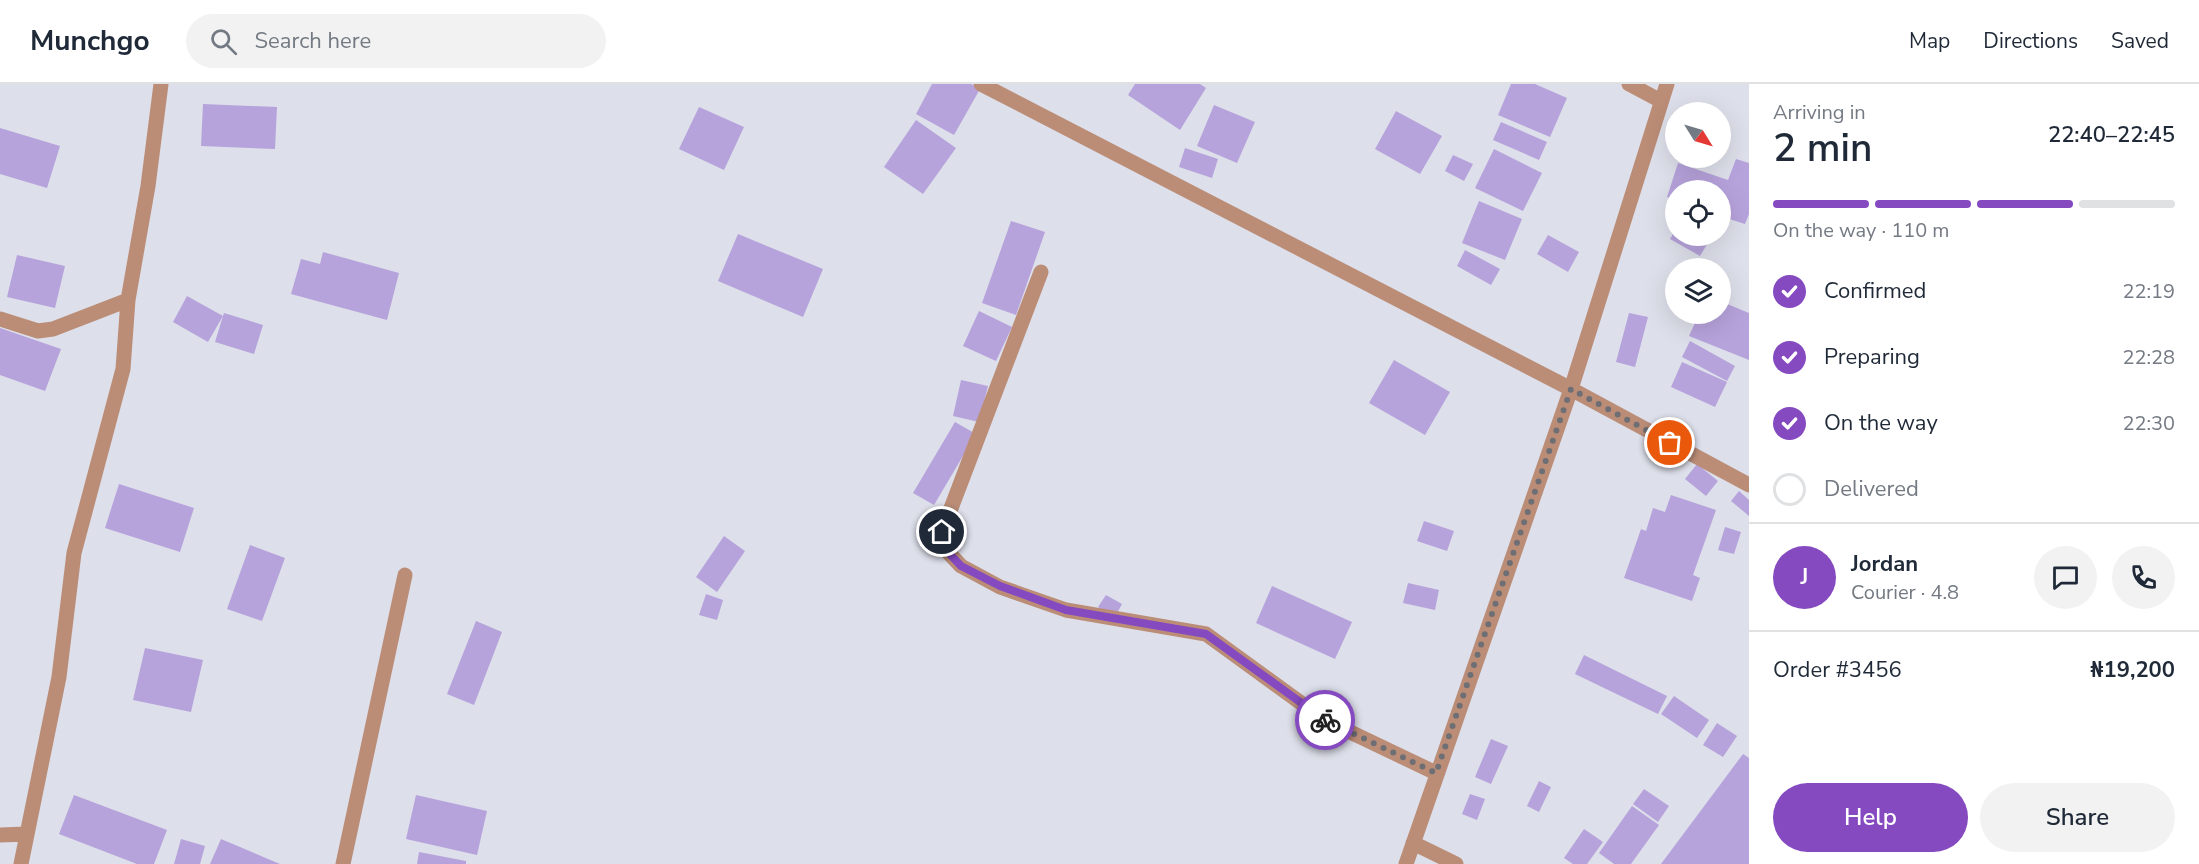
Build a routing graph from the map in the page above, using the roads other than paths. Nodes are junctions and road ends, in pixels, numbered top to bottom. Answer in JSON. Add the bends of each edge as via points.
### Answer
{"nodes":[{"id":1,"x":161,"y":84,"type":"edge"},
{"id":2,"x":981,"y":84,"type":"edge"},
{"id":3,"x":1629,"y":84,"type":"edge"},
{"id":4,"x":1667,"y":84,"type":"edge"},
{"id":5,"x":1661,"y":101,"type":"junction"},
{"id":6,"x":1041,"y":272,"type":"dead end"},
{"id":7,"x":128,"y":300,"type":"junction"},
{"id":8,"x":0,"y":319,"type":"edge"},
{"id":9,"x":1571,"y":389,"type":"junction"},
{"id":10,"x":1749,"y":485,"type":"edge"},
{"id":11,"x":405,"y":574,"type":"dead end"},
{"id":12,"x":1436,"y":773,"type":"junction"},
{"id":13,"x":27,"y":834,"type":"junction"},
{"id":14,"x":0,"y":835,"type":"edge"},
{"id":15,"x":1413,"y":843,"type":"junction"},
{"id":16,"x":21,"y":864,"type":"edge"},
{"id":17,"x":343,"y":864,"type":"edge"},
{"id":18,"x":1406,"y":864,"type":"edge"},
{"id":19,"x":1456,"y":864,"type":"edge"}],
"edges":[{"from":1,"to":7,"type":"street"},
{"from":2,"to":9,"type":"street"},
{"from":3,"to":5,"type":"street"},
{"from":4,"to":5,"type":"street"},
{"from":5,"to":9,"type":"street"},
{"from":6,"to":12,"type":"street","via":[[942,532],[946,550],[961,566],[1000,586],[1066,610],[1206,634],[1323,718]]},
{"from":7,"to":8,"type":"street","via":[[53,329],[38,331]]},
{"from":7,"to":13,"type":"street","via":[[123,369],[74,553],[59,677]]},
{"from":9,"to":10,"type":"street"},
{"from":9,"to":12,"type":"street"},
{"from":11,"to":17,"type":"street"},
{"from":12,"to":15,"type":"street"},
{"from":13,"to":14,"type":"street"},
{"from":13,"to":16,"type":"street"},
{"from":15,"to":18,"type":"street"},
{"from":15,"to":19,"type":"street"}]}
